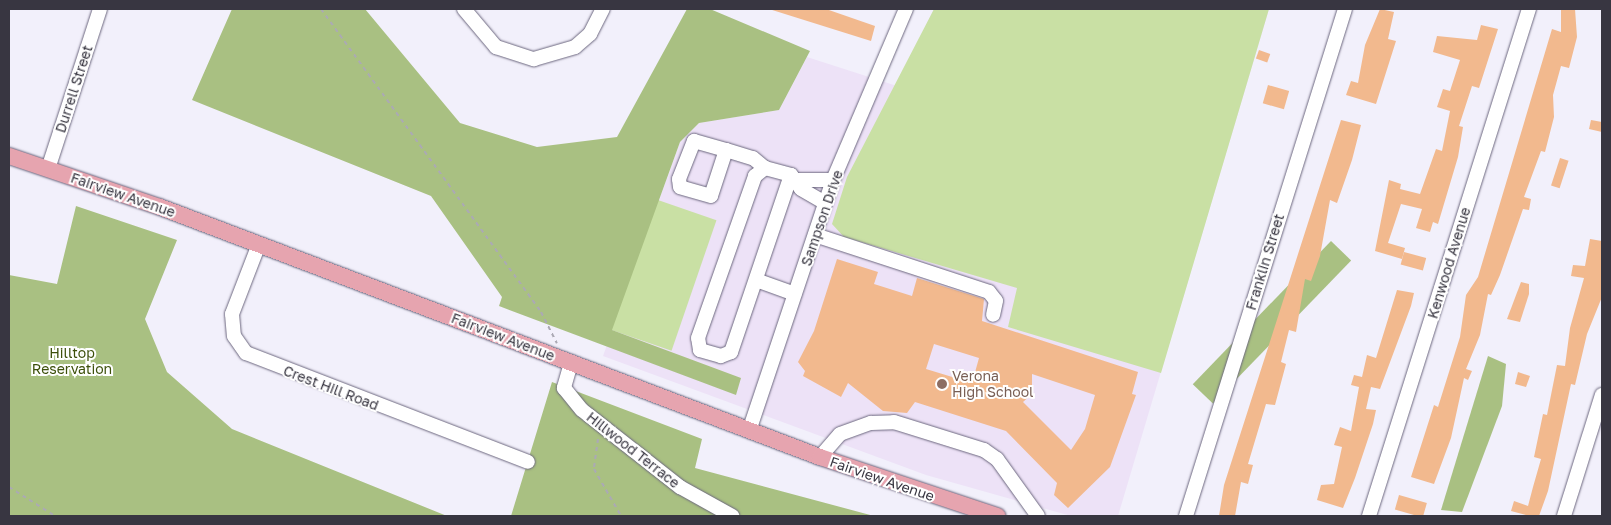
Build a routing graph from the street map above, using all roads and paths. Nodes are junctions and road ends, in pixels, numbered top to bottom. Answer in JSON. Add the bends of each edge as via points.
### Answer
{"nodes":[{"id":1,"x":100,"y":9,"type":"edge"},
{"id":2,"x":321,"y":9,"type":"edge"},
{"id":3,"x":464,"y":9,"type":"edge"},
{"id":4,"x":603,"y":9,"type":"edge"},
{"id":5,"x":906,"y":9,"type":"edge"},
{"id":6,"x":1345,"y":9,"type":"edge"},
{"id":7,"x":1529,"y":9,"type":"edge"},
{"id":8,"x":726,"y":150,"type":"dead end"},
{"id":9,"x":9,"y":156,"type":"edge"},
{"id":10,"x":48,"y":168,"type":"junction"},
{"id":11,"x":765,"y":168,"type":"junction"},
{"id":12,"x":793,"y":178,"type":"junction"},
{"id":13,"x":833,"y":180,"type":"junction"},
{"id":14,"x":825,"y":203,"type":"junction"},
{"id":15,"x":815,"y":235,"type":"junction"},
{"id":16,"x":259,"y":244,"type":"junction"},
{"id":17,"x":756,"y":280,"type":"junction"},
{"id":18,"x":795,"y":294,"type":"junction"},
{"id":19,"x":993,"y":315,"type":"dead end"},
{"id":20,"x":566,"y":361,"type":"junction"},
{"id":21,"x":1602,"y":395,"type":"edge"},
{"id":22,"x":748,"y":431,"type":"junction"},
{"id":23,"x":596,"y":434,"type":"dead end"},
{"id":24,"x":820,"y":457,"type":"junction"},
{"id":25,"x":528,"y":462,"type":"dead end"},
{"id":26,"x":9,"y":487,"type":"edge"},
{"id":27,"x":55,"y":516,"type":"edge"},
{"id":28,"x":621,"y":516,"type":"edge"},
{"id":29,"x":732,"y":516,"type":"edge"},
{"id":30,"x":997,"y":516,"type":"edge"},
{"id":31,"x":1038,"y":516,"type":"edge"},
{"id":32,"x":1186,"y":516,"type":"edge"},
{"id":33,"x":1369,"y":516,"type":"edge"},
{"id":34,"x":1564,"y":516,"type":"edge"}],
"edges":[{"from":1,"to":10,"type":"street","name":"Durrell Street"},
{"from":2,"to":20,"type":"path","via":[[541,312]]},
{"from":3,"to":4,"type":"street","via":[[496,47],[534,59],[576,47],[595,26]]},
{"from":5,"to":13,"type":"street","name":"Sampson Drive"},
{"from":6,"to":32,"type":"street","name":"Franklin Street"},
{"from":7,"to":33,"type":"street","name":"Kenwood Avenue"},
{"from":8,"to":11,"type":"street"},
{"from":9,"to":10,"type":"main road","name":"Fairview Avenue"},
{"from":10,"to":16,"type":"main road","name":"Fairview Avenue"},
{"from":11,"to":12,"type":"street"},
{"from":11,"to":17,"type":"street","via":[[749,186],[698,338],[700,350],[721,356],[732,352]]},
{"from":12,"to":13,"type":"street","via":[[804,176]]},
{"from":12,"to":14,"type":"street","via":[[807,194]]},
{"from":12,"to":17,"type":"street"},
{"from":13,"to":14,"type":"street","name":"Sampson Drive"},
{"from":14,"to":15,"type":"street","name":"Sampson Drive"},
{"from":15,"to":18,"type":"street","name":"Sampson Drive"},
{"from":15,"to":19,"type":"street","via":[[989,292],[996,301]]},
{"from":16,"to":20,"type":"main road","name":"Fairview Avenue"},
{"from":16,"to":25,"type":"street","name":"Crest Hill Road","via":[[232,314],[234,336],[246,353]]},
{"from":17,"to":18,"type":"street"},
{"from":18,"to":22,"type":"street","name":"Sampson Drive"},
{"from":20,"to":22,"type":"main road","name":"Fairview Avenue"},
{"from":20,"to":29,"type":"street","name":"Hillwood Terrace","via":[[564,388],[582,410],[680,487]]},
{"from":21,"to":34,"type":"street"},
{"from":22,"to":24,"type":"main road","name":"Fairview Avenue"},
{"from":23,"to":28,"type":"path","via":[[594,469]]},
{"from":24,"to":30,"type":"main road","name":"Fairview Avenue"},
{"from":24,"to":31,"type":"street","via":[[840,434],[871,423],[894,422],[984,450],[997,460]]},
{"from":26,"to":27,"type":"path"}]}
